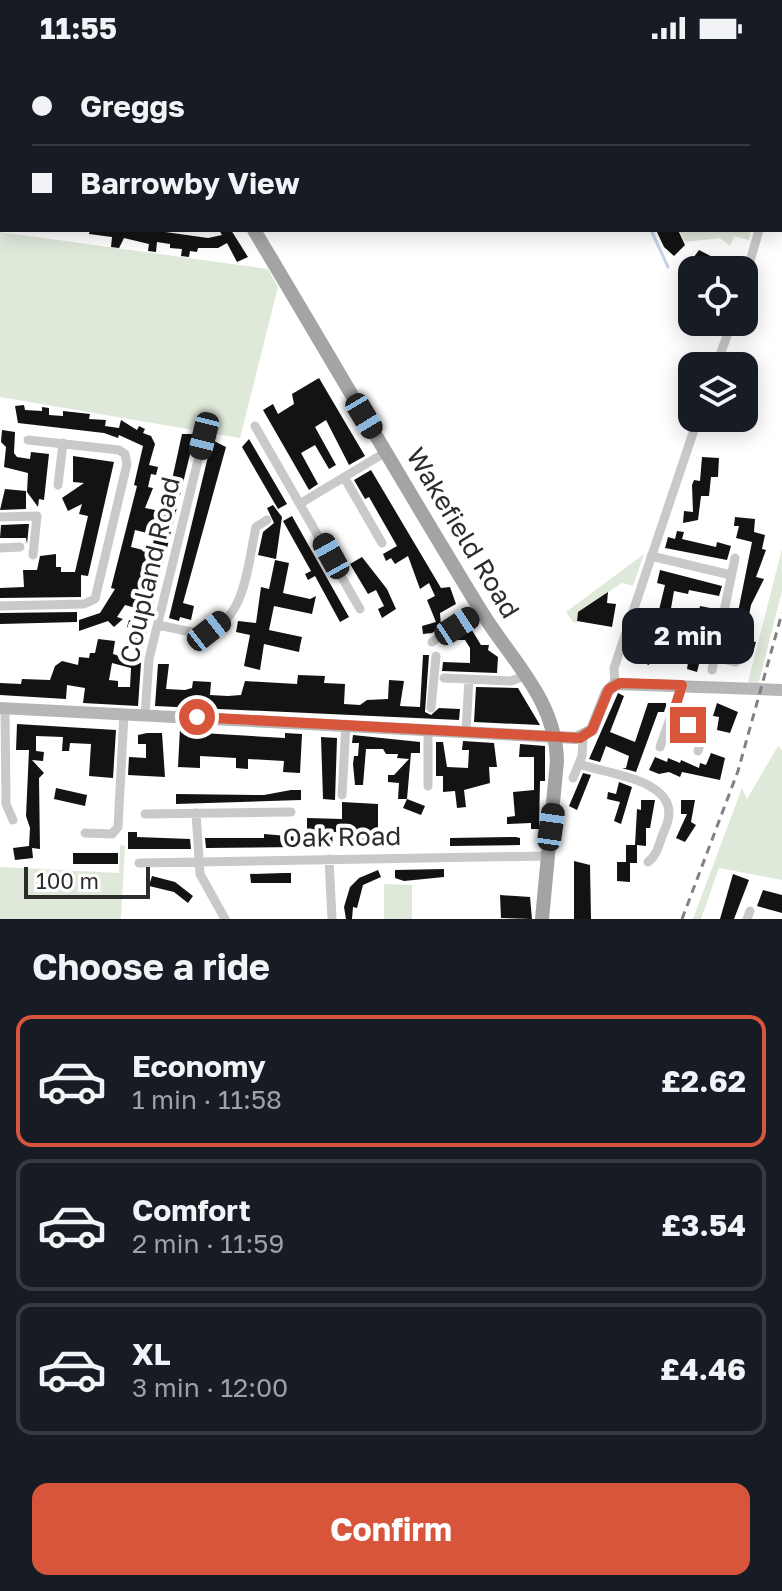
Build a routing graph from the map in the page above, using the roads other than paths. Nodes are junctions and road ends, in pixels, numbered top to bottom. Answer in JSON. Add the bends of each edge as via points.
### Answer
{"nodes":[{"id":1,"x":255,"y":232,"type":"edge"},
{"id":2,"x":758,"y":232,"type":"edge"},
{"id":3,"x":752,"y":256,"type":"edge"},
{"id":4,"x":255,"y":426,"type":"dead end"},
{"id":5,"x":693,"y":432,"type":"edge"},
{"id":6,"x":204,"y":436,"type":"dead end"},
{"id":7,"x":28,"y":440,"type":"dead end"},
{"id":8,"x":63,"y":443,"type":"junction"},
{"id":9,"x":386,"y":452,"type":"junction"},
{"id":10,"x":344,"y":477,"type":"junction"},
{"id":11,"x":58,"y":485,"type":"dead end"},
{"id":12,"x":301,"y":503,"type":"junction"},
{"id":13,"x":0,"y":517,"type":"edge"},
{"id":14,"x":267,"y":520,"type":"dead end"},
{"id":15,"x":382,"y":543,"type":"dead end"},
{"id":16,"x":20,"y":547,"type":"dead end"},
{"id":17,"x":0,"y":548,"type":"edge"},
{"id":18,"x":33,"y":555,"type":"dead end"},
{"id":19,"x":651,"y":556,"type":"junction"},
{"id":20,"x":735,"y":558,"type":"dead end"},
{"id":21,"x":731,"y":575,"type":"junction"},
{"id":22,"x":0,"y":606,"type":"edge"},
{"id":23,"x":360,"y":609,"type":"dead end"},
{"id":24,"x":481,"y":611,"type":"junction"},
{"id":25,"x":158,"y":625,"type":"junction"},
{"id":26,"x":432,"y":642,"type":"dead end"},
{"id":27,"x":436,"y":656,"type":"dead end"},
{"id":28,"x":714,"y":657,"type":"junction"},
{"id":29,"x":736,"y":662,"type":"dead end"},
{"id":30,"x":712,"y":670,"type":"dead end"},
{"id":31,"x":527,"y":675,"type":"junction"},
{"id":32,"x":444,"y":678,"type":"dead end"},
{"id":33,"x":469,"y":679,"type":"junction"},
{"id":34,"x":615,"y":684,"type":"junction"},
{"id":35,"x":682,"y":685,"type":"junction"},
{"id":36,"x":782,"y":690,"type":"edge"},
{"id":37,"x":2,"y":708,"type":"edge"},
{"id":38,"x":431,"y":708,"type":"dead end"},
{"id":39,"x":124,"y":714,"type":"junction"},
{"id":40,"x":145,"y":715,"type":"junction"},
{"id":41,"x":672,"y":718,"type":"junction"},
{"id":42,"x":346,"y":724,"type":"junction"},
{"id":43,"x":430,"y":726,"type":"junction"},
{"id":44,"x":466,"y":730,"type":"junction"},
{"id":45,"x":554,"y":737,"type":"junction"},
{"id":46,"x":583,"y":738,"type":"junction"},
{"id":47,"x":675,"y":745,"type":"dead end"},
{"id":48,"x":698,"y":751,"type":"dead end"},
{"id":49,"x":579,"y":764,"type":"junction"},
{"id":50,"x":573,"y":778,"type":"dead end"},
{"id":51,"x":428,"y":786,"type":"dead end"},
{"id":52,"x":674,"y":789,"type":"dead end"},
{"id":53,"x":342,"y":795,"type":"dead end"},
{"id":54,"x":663,"y":795,"type":"junction"},
{"id":55,"x":291,"y":812,"type":"dead end"},
{"id":56,"x":196,"y":813,"type":"junction"},
{"id":57,"x":145,"y":814,"type":"dead end"},
{"id":58,"x":13,"y":820,"type":"dead end"},
{"id":59,"x":85,"y":833,"type":"dead end"},
{"id":60,"x":546,"y":856,"type":"junction"},
{"id":61,"x":329,"y":859,"type":"junction"},
{"id":62,"x":197,"y":862,"type":"junction"},
{"id":63,"x":648,"y":862,"type":"dead end"},
{"id":64,"x":139,"y":863,"type":"dead end"},
{"id":65,"x":225,"y":919,"type":"edge"},
{"id":66,"x":332,"y":919,"type":"edge"},
{"id":67,"x":542,"y":919,"type":"edge"}],
"edges":[{"from":1,"to":9,"type":"main road","name":"Wakefield Road"},
{"from":2,"to":3,"type":"street"},
{"from":4,"to":12,"type":"street"},
{"from":5,"to":19,"type":"street"},
{"from":6,"to":25,"type":"street","name":"Coupland Road"},
{"from":7,"to":8,"type":"street"},
{"from":8,"to":11,"type":"street"},
{"from":8,"to":22,"type":"street","via":[[119,450],[127,461],[96,595],[84,604]]},
{"from":9,"to":10,"type":"street"},
{"from":9,"to":24,"type":"main road","name":"Wakefield Road"},
{"from":10,"to":12,"type":"street"},
{"from":10,"to":15,"type":"street"},
{"from":12,"to":23,"type":"street"},
{"from":13,"to":18,"type":"street","via":[[37,516]]},
{"from":14,"to":25,"type":"street","via":[[256,527],[232,613],[205,633]]},
{"from":16,"to":17,"type":"street"},
{"from":19,"to":21,"type":"street"},
{"from":19,"to":34,"type":"street","via":[[614,668]]},
{"from":20,"to":21,"type":"street"},
{"from":21,"to":28,"type":"street"},
{"from":24,"to":26,"type":"street"},
{"from":24,"to":31,"type":"main road","name":"Wakefield Road"},
{"from":25,"to":40,"type":"street","name":"Coupland Road"},
{"from":27,"to":38,"type":"street"},
{"from":28,"to":29,"type":"street"},
{"from":28,"to":30,"type":"street"},
{"from":31,"to":33,"type":"street","via":[[511,681]]},
{"from":31,"to":45,"type":"main road","name":"Wakefield Road"},
{"from":32,"to":33,"type":"street"},
{"from":33,"to":44,"type":"street"},
{"from":34,"to":35,"type":"main road"},
{"from":34,"to":46,"type":"main road"},
{"from":35,"to":36,"type":"main road"},
{"from":35,"to":41,"type":"street"},
{"from":37,"to":39,"type":"main road"},
{"from":37,"to":58,"type":"street","via":[[6,804]]},
{"from":39,"to":40,"type":"main road"},
{"from":39,"to":59,"type":"street","via":[[116,832]]},
{"from":40,"to":42,"type":"main road"},
{"from":41,"to":47,"type":"street","via":[[661,743]]},
{"from":41,"to":48,"type":"street","via":[[704,732]]},
{"from":42,"to":43,"type":"main road"},
{"from":42,"to":53,"type":"street"},
{"from":43,"to":44,"type":"main road"},
{"from":43,"to":51,"type":"street"},
{"from":44,"to":45,"type":"main road"},
{"from":45,"to":46,"type":"main road"},
{"from":45,"to":60,"type":"main road","name":"Wakefield Road","via":[[556,791]]},
{"from":46,"to":49,"type":"street"},
{"from":49,"to":50,"type":"street"},
{"from":49,"to":54,"type":"street","via":[[650,784]]},
{"from":52,"to":54,"type":"street"},
{"from":54,"to":63,"type":"street","via":[[669,818]]},
{"from":55,"to":56,"type":"street"},
{"from":56,"to":57,"type":"street"},
{"from":56,"to":62,"type":"street"},
{"from":60,"to":61,"type":"street","name":"Oak Road"},
{"from":60,"to":67,"type":"main road","name":"Wakefield Road"},
{"from":61,"to":62,"type":"street","name":"Oak Road"},
{"from":61,"to":66,"type":"street"},
{"from":62,"to":64,"type":"street","name":"Oak Road"},
{"from":62,"to":65,"type":"street"}]}
